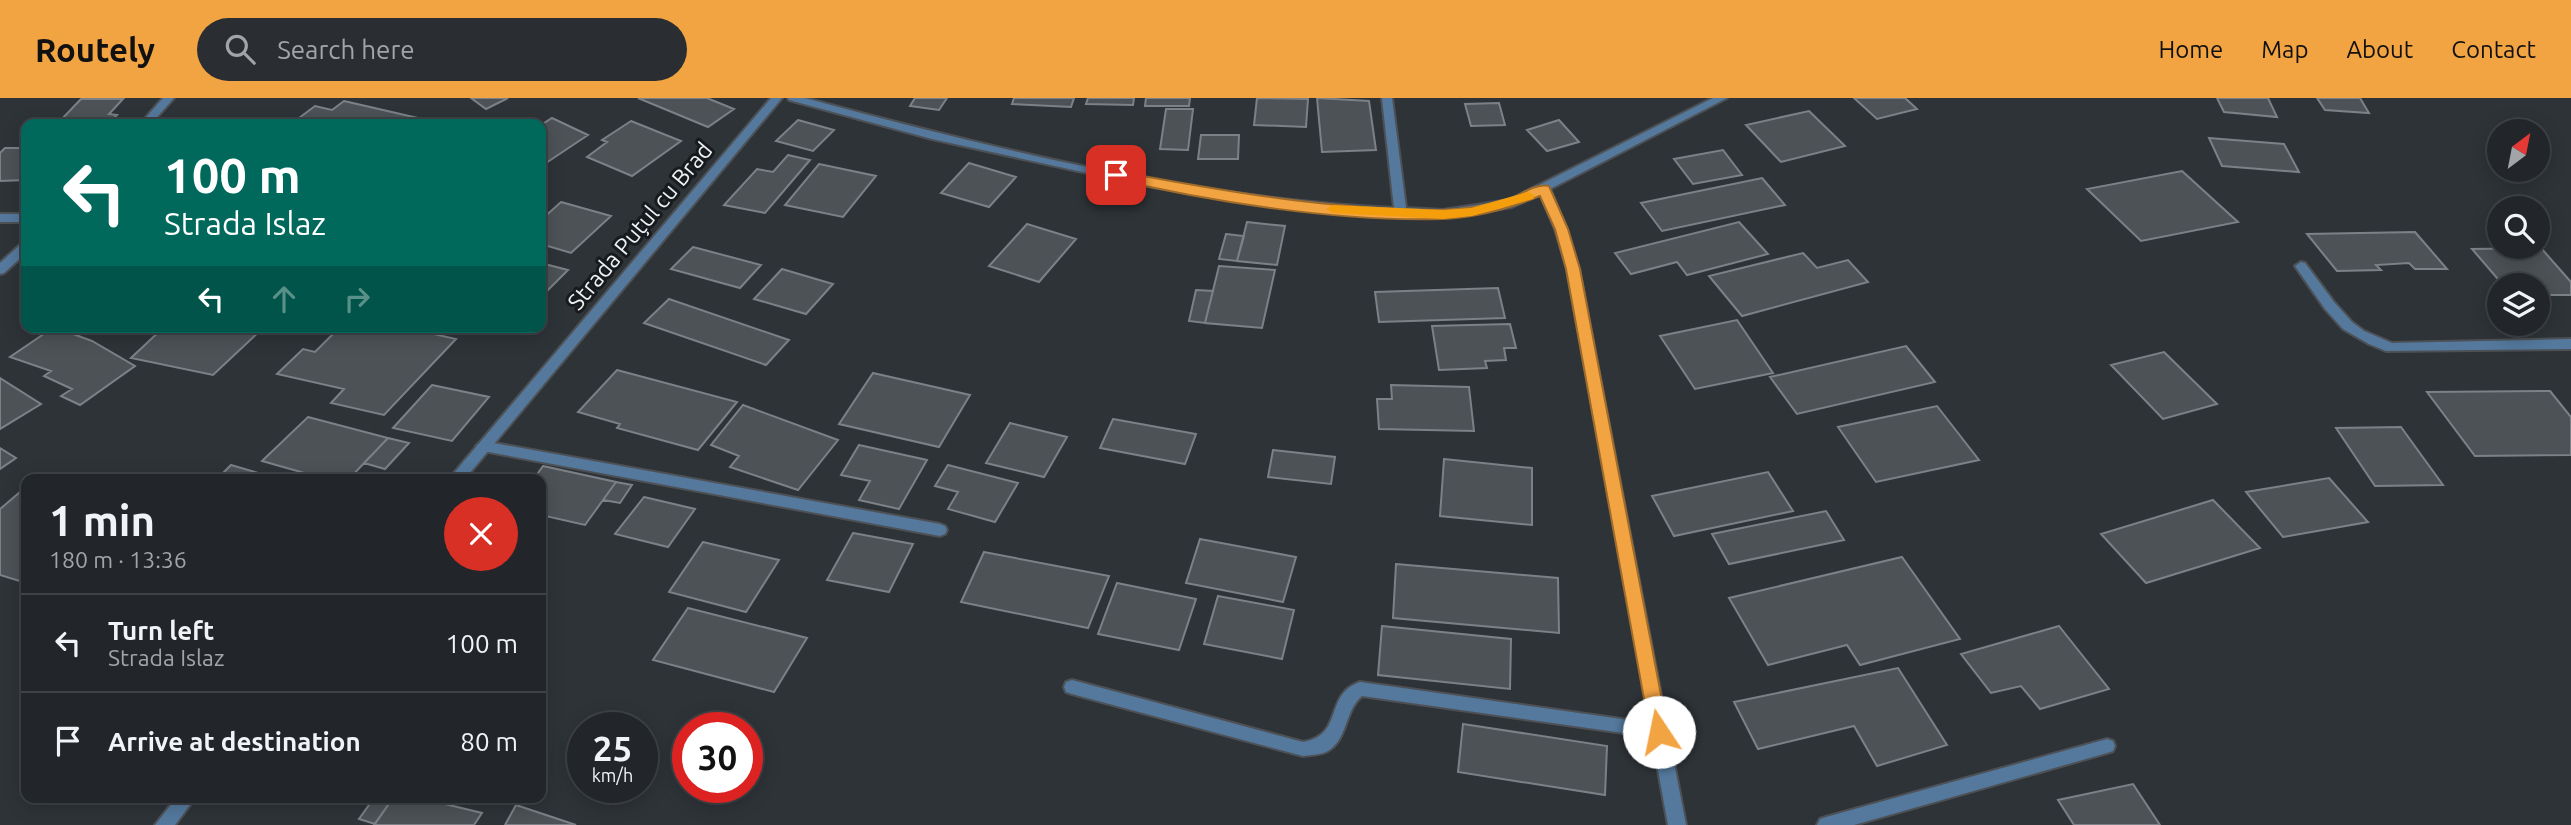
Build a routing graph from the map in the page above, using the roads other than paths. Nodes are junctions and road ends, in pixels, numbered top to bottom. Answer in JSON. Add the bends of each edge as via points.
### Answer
{"nodes":[{"id":1,"x":169,"y":98,"type":"edge"},
{"id":2,"x":778,"y":98,"type":"edge"},
{"id":3,"x":793,"y":98,"type":"edge"},
{"id":4,"x":1387,"y":98,"type":"edge"},
{"id":5,"x":1722,"y":98,"type":"edge"},
{"id":6,"x":150,"y":119,"type":"edge"},
{"id":7,"x":1544,"y":189,"type":"junction"},
{"id":8,"x":1401,"y":213,"type":"junction"},
{"id":9,"x":0,"y":218,"type":"edge"},
{"id":10,"x":21,"y":218,"type":"edge"},
{"id":11,"x":21,"y":251,"type":"edge"},
{"id":12,"x":2301,"y":267,"type":"dead end"},
{"id":13,"x":0,"y":270,"type":"edge"},
{"id":14,"x":2571,"y":344,"type":"edge"},
{"id":15,"x":483,"y":446,"type":"junction"},
{"id":16,"x":460,"y":474,"type":"edge"},
{"id":17,"x":940,"y":530,"type":"dead end"},
{"id":18,"x":1072,"y":687,"type":"dead end"},
{"id":19,"x":1659,"y":732,"type":"junction"},
{"id":20,"x":2107,"y":747,"type":"dead end"},
{"id":21,"x":183,"y":803,"type":"edge"},
{"id":22,"x":164,"y":825,"type":"edge"},
{"id":23,"x":1677,"y":825,"type":"edge"},
{"id":24,"x":1826,"y":825,"type":"edge"}],
"edges":[{"from":1,"to":6,"type":"street"},
{"from":2,"to":15,"type":"street","name":"Strada Puțul cu Brad"},
{"from":3,"to":8,"type":"street","via":[[932,136],[1142,181],[1257,201]]},
{"from":4,"to":8,"type":"street"},
{"from":5,"to":7,"type":"street"},
{"from":7,"to":8,"type":"street","via":[[1512,203],[1472,212]]},
{"from":7,"to":19,"type":"street","via":[[1573,269]]},
{"from":9,"to":10,"type":"street"},
{"from":11,"to":13,"type":"street"},
{"from":12,"to":14,"type":"street","via":[[2348,328],[2391,348]]},
{"from":15,"to":16,"type":"street","name":"Strada Puțul cu Brad"},
{"from":15,"to":17,"type":"street"},
{"from":18,"to":19,"type":"street","via":[[1303,749],[1322,746],[1336,730],[1348,697],[1360,690]]},
{"from":19,"to":23,"type":"street"},
{"from":20,"to":24,"type":"street"},
{"from":21,"to":22,"type":"street"}]}
